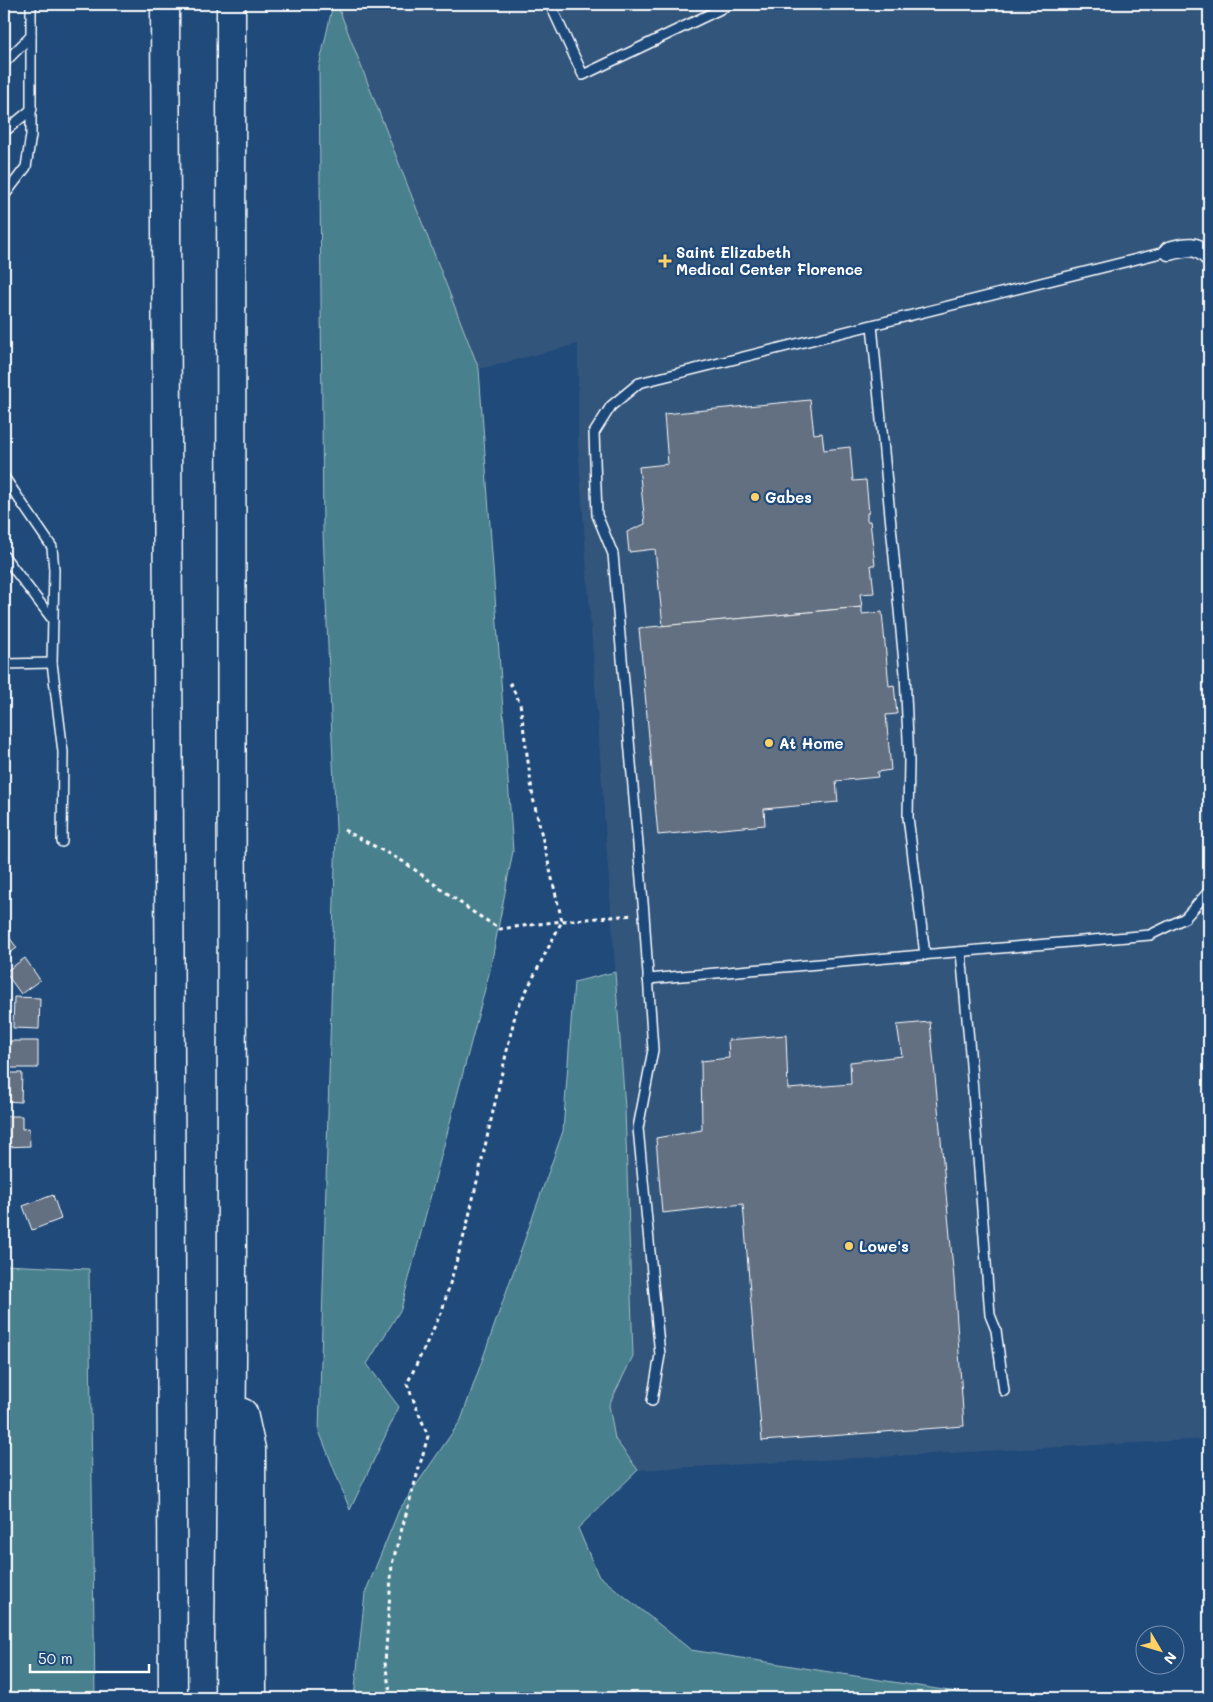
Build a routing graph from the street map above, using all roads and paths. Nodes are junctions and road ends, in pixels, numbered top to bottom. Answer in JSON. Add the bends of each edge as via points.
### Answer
{"nodes":[{"id":1,"x":31,"y":4,"type":"edge"},
{"id":2,"x":231,"y":4,"type":"edge"},
{"id":3,"x":550,"y":4,"type":"edge"},
{"id":4,"x":726,"y":5,"type":"edge"},
{"id":5,"x":164,"y":8,"type":"edge"},
{"id":6,"x":32,"y":36,"type":"junction"},
{"id":7,"x":4,"y":62,"type":"edge"},
{"id":8,"x":32,"y":109,"type":"junction"},
{"id":9,"x":4,"y":132,"type":"edge"},
{"id":10,"x":4,"y":196,"type":"edge"},
{"id":11,"x":1169,"y":251,"type":"joint"},
{"id":12,"x":1209,"y":257,"type":"edge"},
{"id":13,"x":872,"y":325,"type":"junction"},
{"id":14,"x":4,"y":477,"type":"edge"},
{"id":15,"x":4,"y":556,"type":"edge"},
{"id":16,"x":53,"y":620,"type":"junction"},
{"id":17,"x":52,"y":662,"type":"junction"},
{"id":18,"x":4,"y":664,"type":"edge"},
{"id":19,"x":509,"y":682,"type":"dead end"},
{"id":20,"x":344,"y":830,"type":"dead end"},
{"id":21,"x":62,"y":842,"type":"dead end"},
{"id":22,"x":1209,"y":891,"type":"edge"},
{"id":23,"x":644,"y":914,"type":"junction"},
{"id":24,"x":562,"y":921,"type":"junction"},
{"id":25,"x":961,"y":952,"type":"junction"},
{"id":26,"x":925,"y":955,"type":"junction"},
{"id":27,"x":648,"y":980,"type":"junction"},
{"id":28,"x":232,"y":1358,"type":"junction"},
{"id":29,"x":1004,"y":1391,"type":"dead end"},
{"id":30,"x":652,"y":1401,"type":"dead end"},
{"id":31,"x":173,"y":1698,"type":"edge"},
{"id":32,"x":229,"y":1698,"type":"edge"},
{"id":33,"x":252,"y":1698,"type":"edge"},
{"id":34,"x":390,"y":1698,"type":"edge"}],
"edges":[{"from":1,"to":6,"type":"lane"},
{"from":2,"to":28,"type":"highway"},
{"from":3,"to":4,"type":"lane","via":[[583,75]]},
{"from":5,"to":31,"type":"highway"},
{"from":6,"to":7,"type":"lane"},
{"from":6,"to":8,"type":"lane"},
{"from":8,"to":9,"type":"lane"},
{"from":8,"to":10,"type":"lane","via":[[26,167]]},
{"from":11,"to":12,"type":"street","via":[[1189,246]]},
{"from":11,"to":13,"type":"lane"},
{"from":13,"to":23,"type":"lane","via":[[639,383],[611,406],[594,433],[598,515],[613,554]]},
{"from":13,"to":26,"type":"lane","via":[[905,673],[908,817]]},
{"from":14,"to":16,"type":"lane","via":[[52,547]]},
{"from":15,"to":16,"type":"lane"},
{"from":16,"to":17,"type":"lane"},
{"from":17,"to":18,"type":"lane"},
{"from":17,"to":21,"type":"lane","via":[[63,752]]},
{"from":19,"to":24,"type":"path","via":[[520,704],[533,798]]},
{"from":20,"to":24,"type":"path","via":[[404,862],[500,929]]},
{"from":22,"to":25,"type":"lane","via":[[1185,918],[1150,935]]},
{"from":23,"to":24,"type":"path"},
{"from":23,"to":27,"type":"lane"},
{"from":24,"to":34,"type":"path","via":[[516,1011],[464,1235],[442,1311],[407,1384],[428,1436],[392,1564],[385,1663]]},
{"from":25,"to":26,"type":"lane"},
{"from":25,"to":29,"type":"lane","via":[[990,1315],[996,1330]]},
{"from":26,"to":27,"type":"lane"},
{"from":27,"to":30,"type":"lane","via":[[653,1050],[638,1128],[660,1355]]},
{"from":28,"to":32,"type":"highway"},
{"from":28,"to":33,"type":"highway","via":[[251,1449]]}]}
